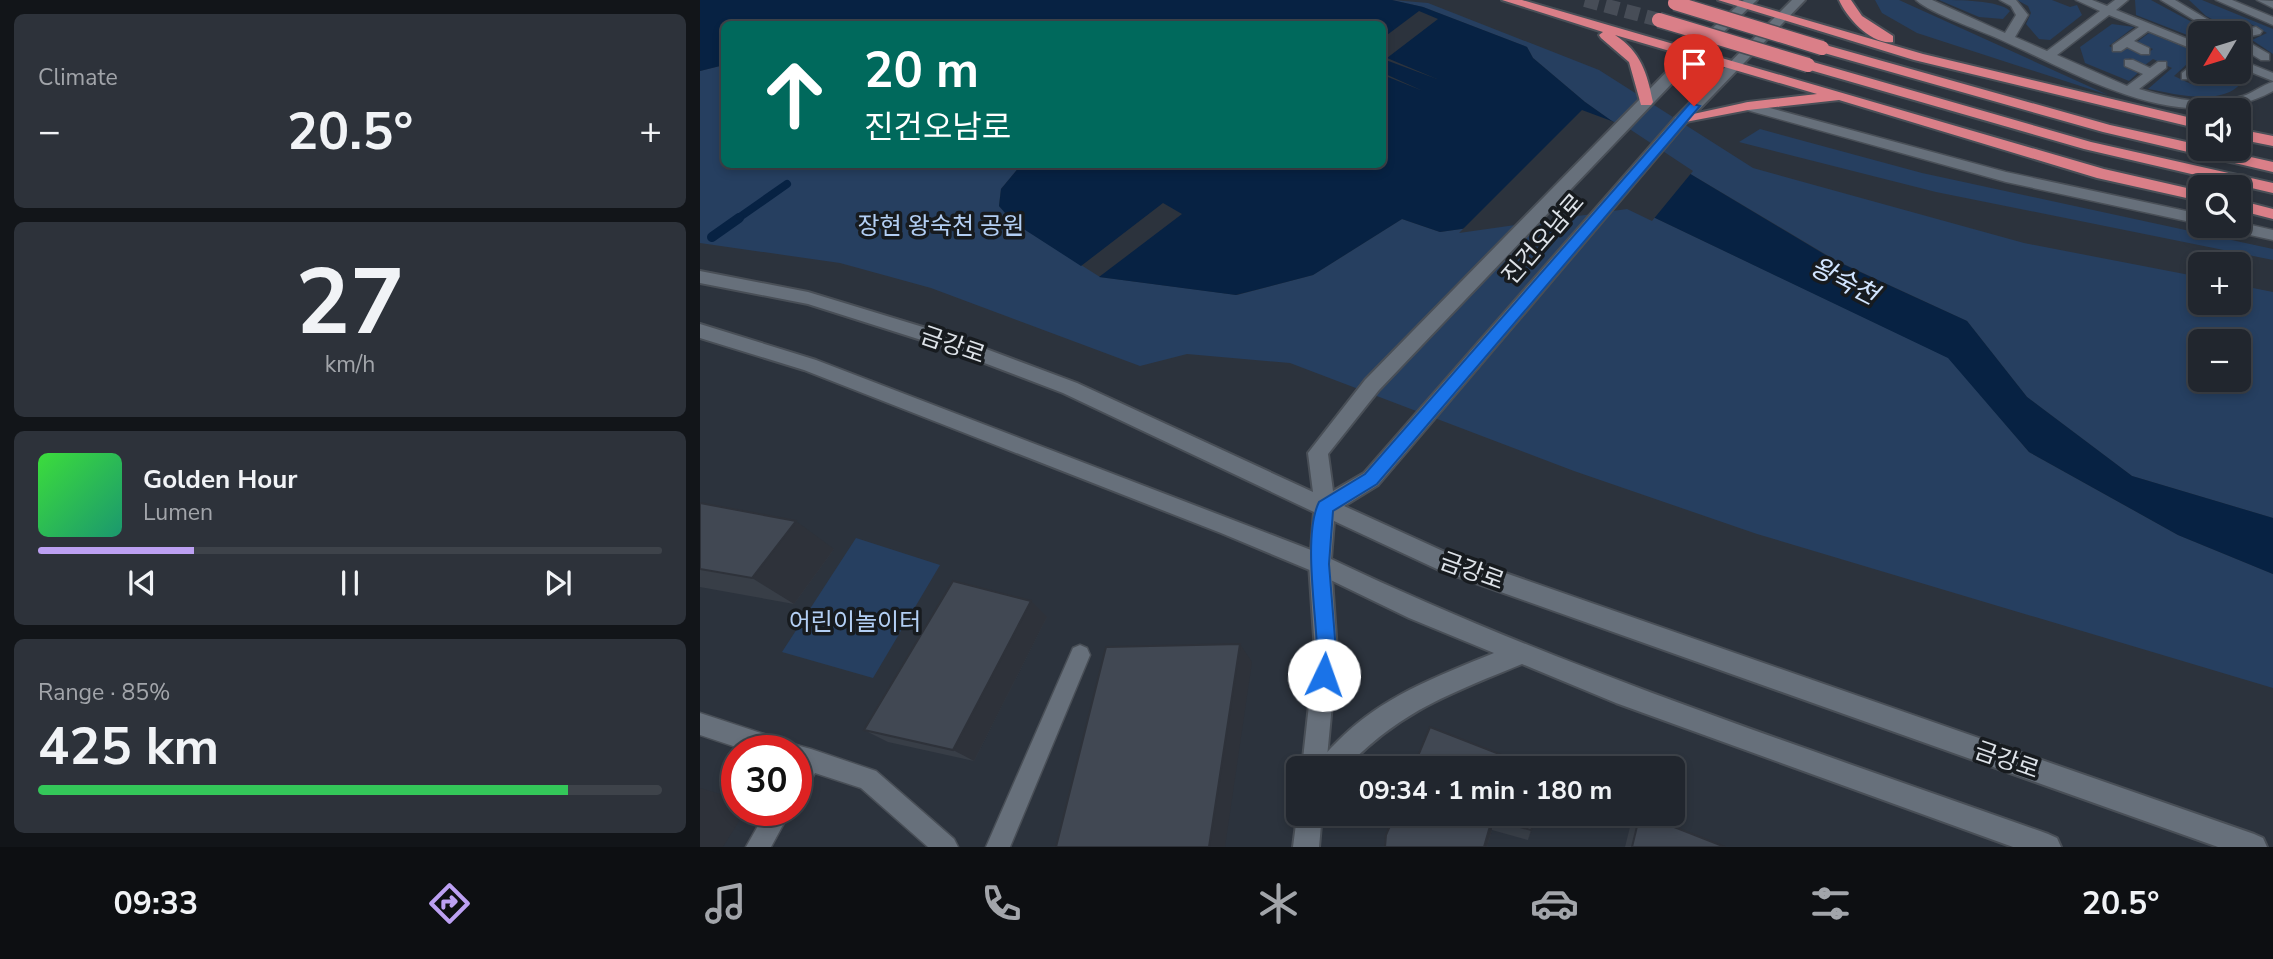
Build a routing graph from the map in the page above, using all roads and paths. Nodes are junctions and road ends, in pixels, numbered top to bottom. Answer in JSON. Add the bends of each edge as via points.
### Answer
{"nodes":[{"id":1,"x":1508,"y":0,"type":"edge"},
{"id":2,"x":1724,"y":0,"type":"edge"},
{"id":3,"x":1799,"y":0,"type":"edge"},
{"id":4,"x":1845,"y":0,"type":"edge"},
{"id":5,"x":1922,"y":0,"type":"edge"},
{"id":6,"x":2006,"y":0,"type":"edge"},
{"id":7,"x":2082,"y":0,"type":"edge"},
{"id":8,"x":2122,"y":0,"type":"edge"},
{"id":9,"x":2167,"y":0,"type":"edge"},
{"id":10,"x":2222,"y":0,"type":"edge"},
{"id":11,"x":2263,"y":0,"type":"edge"},
{"id":12,"x":1675,"y":3,"type":"tunnel mouth"},
{"id":13,"x":1748,"y":3,"type":"edge"},
{"id":14,"x":2273,"y":5,"type":"edge"},
{"id":15,"x":2109,"y":11,"type":"junction"},
{"id":16,"x":1783,"y":16,"type":"junction"},
{"id":17,"x":1577,"y":19,"type":"junction"},
{"id":18,"x":1659,"y":20,"type":"tunnel mouth"},
{"id":19,"x":2203,"y":21,"type":"edge"},
{"id":20,"x":2273,"y":21,"type":"edge"},
{"id":21,"x":2148,"y":26,"type":"junction"},
{"id":22,"x":2256,"y":31,"type":"dead end"},
{"id":23,"x":2251,"y":32,"type":"edge"},
{"id":24,"x":2008,"y":38,"type":"junction"},
{"id":25,"x":2188,"y":43,"type":"edge"},
{"id":26,"x":2251,"y":49,"type":"edge"},
{"id":27,"x":2145,"y":51,"type":"dead end"},
{"id":28,"x":1693,"y":53,"type":"junction"},
{"id":29,"x":2048,"y":56,"type":"junction"},
{"id":30,"x":1919,"y":57,"type":"junction"},
{"id":31,"x":2265,"y":57,"type":"dead end"},
{"id":32,"x":2129,"y":63,"type":"dead end"},
{"id":33,"x":1734,"y":64,"type":"junction"},
{"id":34,"x":2251,"y":68,"type":"edge"},
{"id":35,"x":2273,"y":77,"type":"edge"},
{"id":36,"x":2273,"y":86,"type":"edge"},
{"id":37,"x":2129,"y":91,"type":"junction"},
{"id":38,"x":1840,"y":96,"type":"junction"},
{"id":39,"x":1646,"y":102,"type":"junction"},
{"id":40,"x":1748,"y":106,"type":"junction"},
{"id":41,"x":1679,"y":121,"type":"junction"},
{"id":42,"x":2188,"y":122,"type":"edge"},
{"id":43,"x":2251,"y":137,"type":"edge"},
{"id":44,"x":2273,"y":141,"type":"edge"},
{"id":45,"x":2273,"y":167,"type":"edge"},
{"id":46,"x":2273,"y":188,"type":"edge"},
{"id":47,"x":2188,"y":193,"type":"edge"},
{"id":48,"x":2251,"y":208,"type":"edge"},
{"id":49,"x":2273,"y":214,"type":"edge"},
{"id":50,"x":2188,"y":216,"type":"edge"},
{"id":51,"x":2251,"y":230,"type":"edge"},
{"id":52,"x":2273,"y":235,"type":"edge"},
{"id":53,"x":700,"y":277,"type":"edge"},
{"id":54,"x":700,"y":331,"type":"edge"},
{"id":55,"x":1325,"y":507,"type":"junction"},
{"id":56,"x":1320,"y":564,"type":"junction"},
{"id":57,"x":1522,"y":653,"type":"junction"},
{"id":58,"x":1080,"y":655,"type":"dead end"},
{"id":59,"x":700,"y":724,"type":"edge"},
{"id":60,"x":733,"y":735,"type":"edge"},
{"id":61,"x":1315,"y":756,"type":"edge"},
{"id":62,"x":1340,"y":756,"type":"edge"},
{"id":63,"x":812,"y":761,"type":"edge"},
{"id":64,"x":770,"y":826,"type":"edge"},
{"id":65,"x":1308,"y":826,"type":"edge"},
{"id":66,"x":758,"y":847,"type":"edge"},
{"id":67,"x":946,"y":847,"type":"edge"},
{"id":68,"x":998,"y":847,"type":"edge"},
{"id":69,"x":1306,"y":847,"type":"edge"},
{"id":70,"x":2048,"y":847,"type":"edge"},
{"id":71,"x":2254,"y":847,"type":"edge"}],
"edges":[{"from":1,"to":17,"type":"highway"},
{"from":2,"to":13,"type":"highway"},
{"from":3,"to":16,"type":"main road","name":"진건오남로"},
{"from":4,"to":30,"type":"highway","via":[[1860,22]]},
{"from":5,"to":24,"type":"lane"},
{"from":6,"to":24,"type":"lane","via":[[2017,5],[2022,15]]},
{"from":7,"to":15,"type":"lane"},
{"from":8,"to":15,"type":"lane"},
{"from":9,"to":19,"type":"lane"},
{"from":10,"to":20,"type":"lane"},
{"from":11,"to":14,"type":"lane"},
{"from":12,"to":45,"type":"highway","bridge":true,"via":[[2108,129]]},
{"from":13,"to":16,"type":"highway"},
{"from":13,"to":28,"type":"main road","name":"진건오남로"},
{"from":15,"to":21,"type":"lane"},
{"from":15,"to":29,"type":"lane"},
{"from":16,"to":30,"type":"highway"},
{"from":16,"to":33,"type":"main road","name":"진건오남로"},
{"from":17,"to":28,"type":"highway"},
{"from":17,"to":39,"type":"highway","via":[[1625,46],[1637,60]]},
{"from":18,"to":46,"type":"highway","bridge":true,"via":[[2089,146]]},
{"from":21,"to":25,"type":"lane"},
{"from":21,"to":27,"type":"lane","via":[[2121,45]]},
{"from":22,"to":23,"type":"lane"},
{"from":24,"to":29,"type":"lane"},
{"from":26,"to":31,"type":"lane"},
{"from":28,"to":33,"type":"highway"},
{"from":28,"to":39,"type":"main road","name":"진건오남로"},
{"from":29,"to":37,"type":"lane"},
{"from":30,"to":42,"type":"highway"},
{"from":32,"to":37,"type":"lane","via":[[2157,69]]},
{"from":33,"to":38,"type":"highway"},
{"from":33,"to":41,"type":"main road","name":"진건오남로"},
{"from":34,"to":35,"type":"lane"},
{"from":36,"to":37,"type":"lane","via":[[2249,99],[2212,107]]},
{"from":38,"to":40,"type":"highway"},
{"from":38,"to":47,"type":"highway","via":[[2102,174]]},
{"from":39,"to":55,"type":"main road","name":"진건오남로","via":[[1372,385],[1330,437],[1318,453]]},
{"from":40,"to":41,"type":"highway"},
{"from":40,"to":50,"type":"lane","via":[[2006,177]]},
{"from":41,"to":55,"type":"main road","name":"진건오남로","via":[[1371,479]]},
{"from":43,"to":44,"type":"highway"},
{"from":48,"to":49,"type":"highway"},
{"from":51,"to":52,"type":"lane"},
{"from":53,"to":55,"type":"main road","name":"금강로","via":[[808,298],[943,340],[1070,388]]},
{"from":54,"to":56,"type":"main road","via":[[810,365]]},
{"from":55,"to":56,"type":"main road","name":"진건오남로"},
{"from":55,"to":71,"type":"main road","name":"금강로","via":[[1451,564]]},
{"from":56,"to":57,"type":"main road","via":[[1417,611]]},
{"from":56,"to":61,"type":"main road","name":"진건오남로","via":[[1326,651]]},
{"from":57,"to":62,"type":"main road","via":[[1415,697],[1364,731]]},
{"from":57,"to":70,"type":"main road"},
{"from":58,"to":68,"type":"lane"},
{"from":59,"to":60,"type":"lane"},
{"from":63,"to":67,"type":"lane","via":[[868,779]]},
{"from":64,"to":66,"type":"lane"},
{"from":65,"to":69,"type":"main road"}]}
